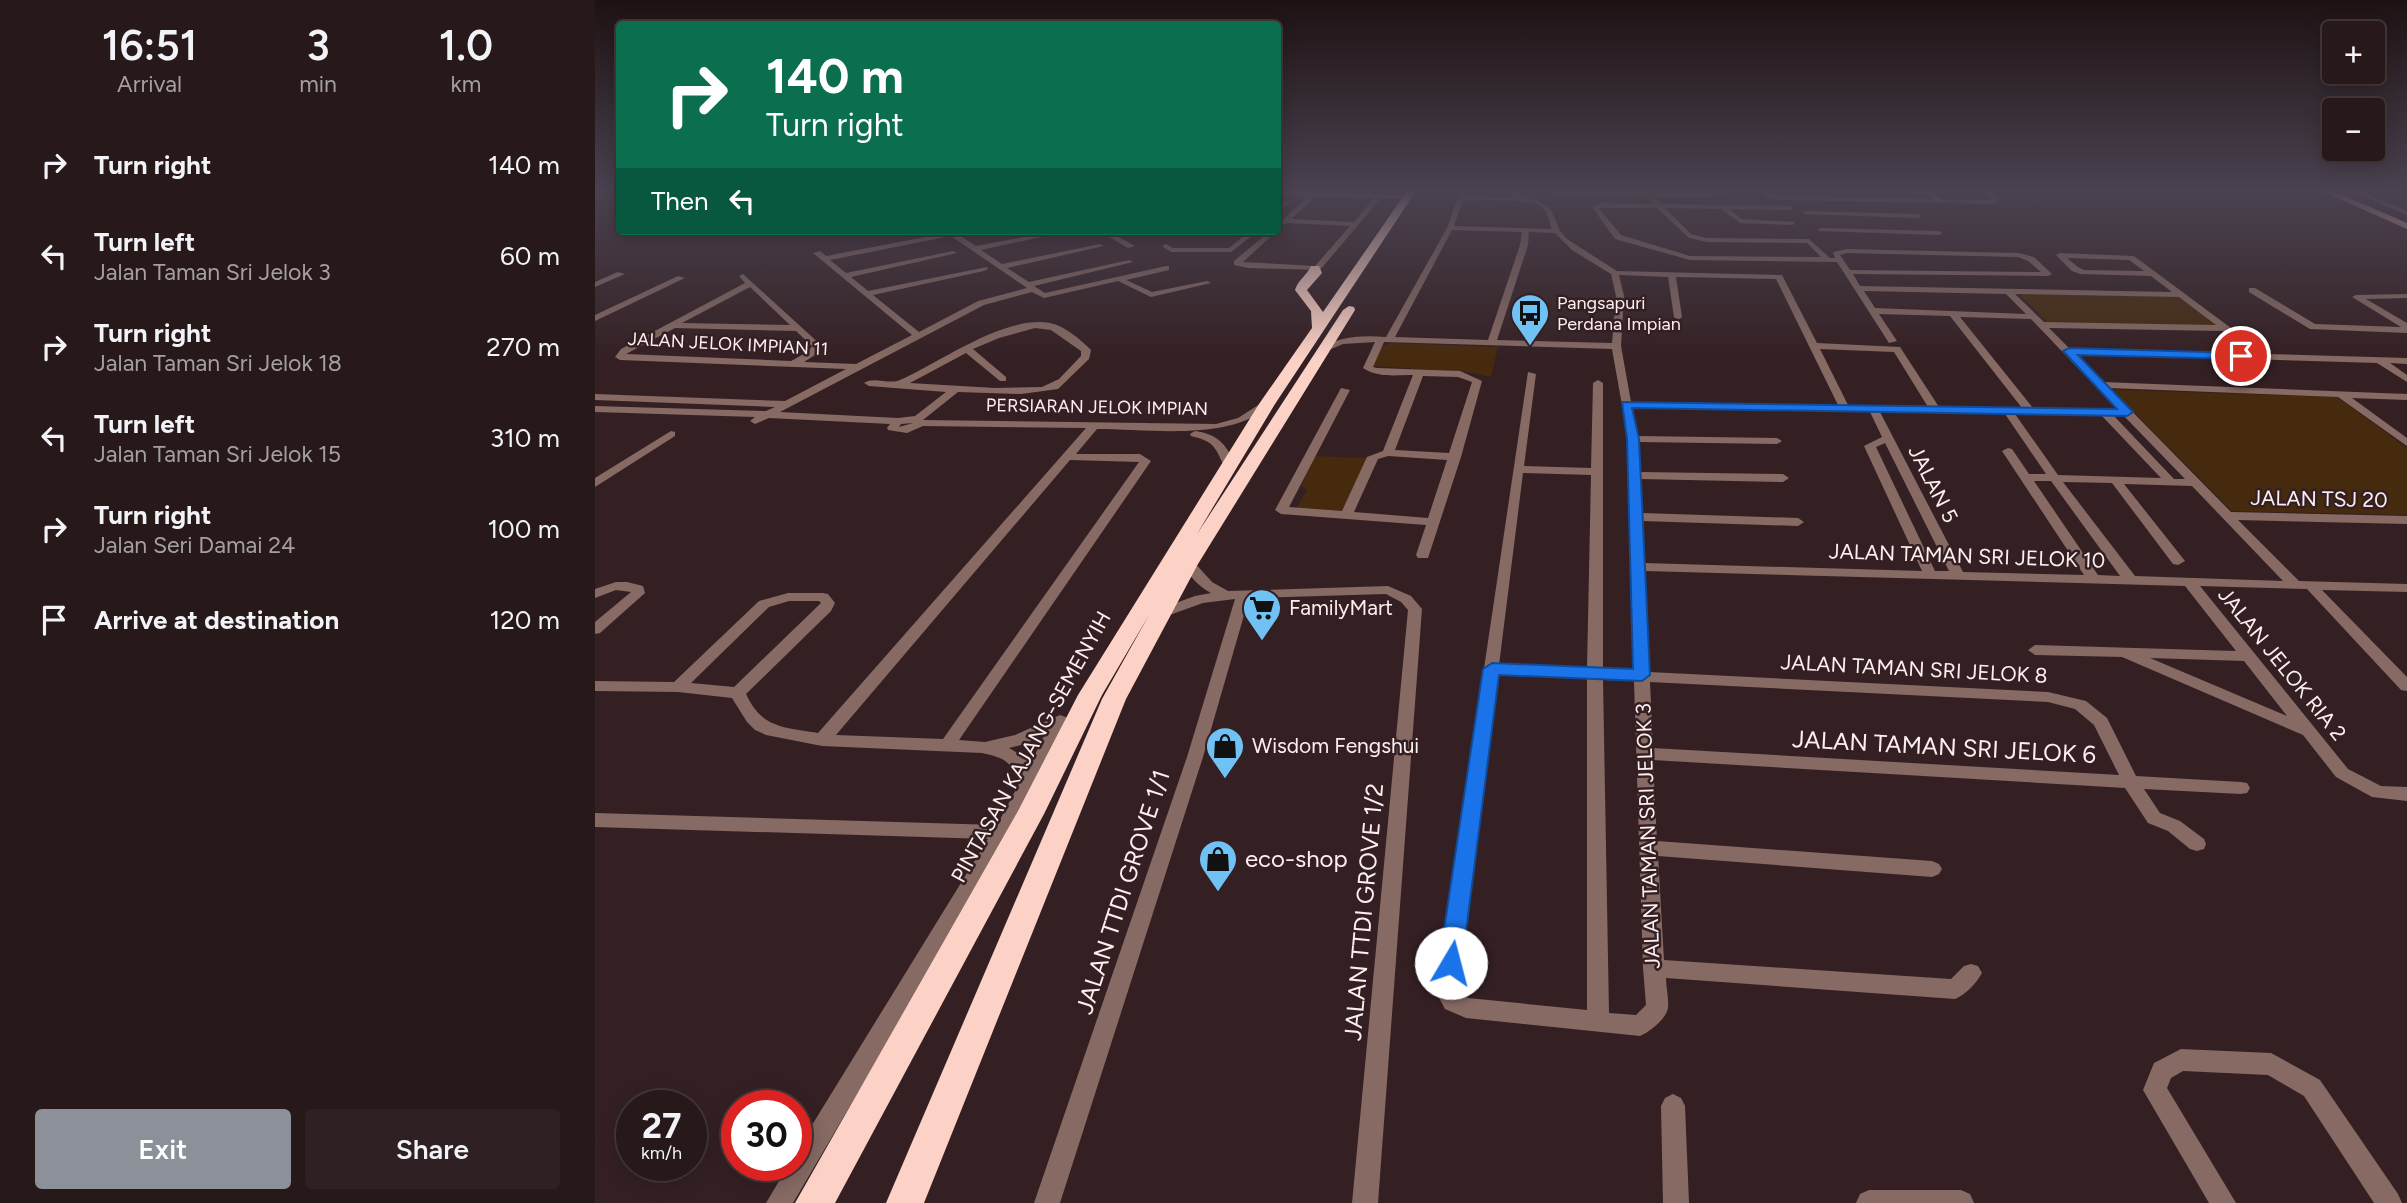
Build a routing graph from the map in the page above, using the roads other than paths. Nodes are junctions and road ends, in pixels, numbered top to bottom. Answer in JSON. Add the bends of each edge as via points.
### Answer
{"nodes":[{"id":1,"x":871,"y":247,"type":"edge"},
{"id":2,"x":971,"y":247,"type":"edge"},
{"id":3,"x":984,"y":247,"type":"edge"},
{"id":4,"x":1095,"y":247,"type":"edge"},
{"id":5,"x":1102,"y":247,"type":"edge"},
{"id":6,"x":1167,"y":247,"type":"edge"},
{"id":7,"x":1234,"y":247,"type":"edge"},
{"id":8,"x":1255,"y":247,"type":"edge"},
{"id":9,"x":1334,"y":247,"type":"edge"},
{"id":10,"x":1374,"y":247,"type":"edge"},
{"id":11,"x":1439,"y":247,"type":"edge"},
{"id":12,"x":1523,"y":247,"type":"edge"},
{"id":13,"x":1575,"y":247,"type":"edge"},
{"id":14,"x":1653,"y":247,"type":"edge"},
{"id":15,"x":1815,"y":247,"type":"edge"},
{"id":16,"x":974,"y":249,"type":"junction"},
{"id":17,"x":1110,"y":251,"type":"dead end"},
{"id":18,"x":1843,"y":252,"type":"junction"},
{"id":19,"x":953,"y":253,"type":"dead end"},
{"id":20,"x":1120,"y":256,"type":"dead end"},
{"id":21,"x":1690,"y":258,"type":"junction"},
{"id":22,"x":1828,"y":260,"type":"junction"},
{"id":23,"x":1129,"y":262,"type":"junction"},
{"id":24,"x":1000,"y":267,"type":"junction"},
{"id":25,"x":1142,"y":268,"type":"dead end"},
{"id":26,"x":1166,"y":268,"type":"dead end"},
{"id":27,"x":1315,"y":268,"type":"junction"},
{"id":28,"x":984,"y":269,"type":"dead end"},
{"id":29,"x":1848,"y":272,"type":"junction"},
{"id":30,"x":1615,"y":273,"type":"junction"},
{"id":31,"x":621,"y":274,"type":"dead end"},
{"id":32,"x":1672,"y":274,"type":"junction"},
{"id":33,"x":1694,"y":274,"type":"junction"},
{"id":34,"x":2154,"y":274,"type":"junction"},
{"id":35,"x":843,"y":276,"type":"junction"},
{"id":36,"x":681,"y":278,"type":"dead end"},
{"id":37,"x":1119,"y":279,"type":"junction"},
{"id":38,"x":1206,"y":283,"type":"dead end"},
{"id":39,"x":595,"y":285,"type":"edge"},
{"id":40,"x":1031,"y":287,"type":"junction"},
{"id":41,"x":1858,"y":288,"type":"junction"},
{"id":42,"x":2252,"y":290,"type":"dead end"},
{"id":43,"x":2008,"y":291,"type":"junction"},
{"id":44,"x":866,"y":294,"type":"junction"},
{"id":45,"x":2181,"y":295,"type":"junction"},
{"id":46,"x":2407,"y":296,"type":"edge"},
{"id":47,"x":1356,"y":299,"type":"dead end"},
{"id":48,"x":1874,"y":312,"type":"junction"},
{"id":49,"x":1953,"y":314,"type":"junction"},
{"id":50,"x":1678,"y":317,"type":"dead end"},
{"id":51,"x":595,"y":318,"type":"edge"},
{"id":52,"x":2039,"y":321,"type":"junction"},
{"id":53,"x":674,"y":326,"type":"junction"},
{"id":54,"x":799,"y":328,"type":"junction"},
{"id":55,"x":1318,"y":328,"type":"junction"},
{"id":56,"x":2225,"y":328,"type":"junction"},
{"id":57,"x":2407,"y":329,"type":"edge"},
{"id":58,"x":1335,"y":330,"type":"junction"},
{"id":59,"x":917,"y":335,"type":"junction"},
{"id":60,"x":1362,"y":339,"type":"junction"},
{"id":61,"x":1385,"y":340,"type":"junction"},
{"id":62,"x":1492,"y":342,"type":"junction"},
{"id":63,"x":1894,"y":345,"type":"junction"},
{"id":64,"x":1616,"y":346,"type":"junction"},
{"id":65,"x":1814,"y":346,"type":"junction"},
{"id":66,"x":966,"y":348,"type":"junction"},
{"id":67,"x":1324,"y":349,"type":"junction"},
{"id":68,"x":2069,"y":351,"type":"junction"},
{"id":69,"x":2264,"y":357,"type":"junction"},
{"id":70,"x":2378,"y":360,"type":"junction"},
{"id":71,"x":2407,"y":361,"type":"edge"},
{"id":72,"x":794,"y":364,"type":"junction"},
{"id":73,"x":856,"y":367,"type":"junction"},
{"id":74,"x":1419,"y":373,"type":"junction"},
{"id":75,"x":1531,"y":374,"type":"dead end"},
{"id":76,"x":1003,"y":379,"type":"dead end"},
{"id":77,"x":2407,"y":379,"type":"edge"},
{"id":78,"x":869,"y":383,"type":"dead end"},
{"id":79,"x":1598,"y":383,"type":"dead end"},
{"id":80,"x":899,"y":385,"type":"junction"},
{"id":81,"x":2100,"y":385,"type":"junction"},
{"id":82,"x":943,"y":388,"type":"junction"},
{"id":83,"x":957,"y":388,"type":"junction"},
{"id":84,"x":1345,"y":390,"type":"dead end"},
{"id":85,"x":2340,"y":394,"type":"junction"},
{"id":86,"x":595,"y":397,"type":"edge"},
{"id":87,"x":2407,"y":397,"type":"edge"},
{"id":88,"x":785,"y":404,"type":"junction"},
{"id":89,"x":1267,"y":404,"type":"junction"},
{"id":90,"x":1626,"y":405,"type":"junction"},
{"id":91,"x":1844,"y":407,"type":"junction"},
{"id":92,"x":1874,"y":408,"type":"junction"},
{"id":93,"x":595,"y":409,"type":"edge"},
{"id":94,"x":1935,"y":409,"type":"junction"},
{"id":95,"x":2007,"y":410,"type":"junction"},
{"id":96,"x":2030,"y":411,"type":"junction"},
{"id":97,"x":2104,"y":412,"type":"junction"},
{"id":98,"x":2127,"y":412,"type":"junction"},
{"id":99,"x":768,"y":414,"type":"junction"},
{"id":100,"x":595,"y":416,"type":"edge"},
{"id":101,"x":755,"y":421,"type":"junction"},
{"id":102,"x":909,"y":423,"type":"junction"},
{"id":103,"x":1091,"y":429,"type":"junction"},
{"id":104,"x":671,"y":434,"type":"dead end"},
{"id":105,"x":1888,"y":438,"type":"junction"},
{"id":106,"x":1633,"y":439,"type":"junction"},
{"id":107,"x":1777,"y":441,"type":"dead end"},
{"id":108,"x":2407,"y":443,"type":"edge"},
{"id":109,"x":2008,"y":451,"type":"dead end"},
{"id":110,"x":1388,"y":453,"type":"junction"},
{"id":111,"x":1069,"y":457,"type":"junction"},
{"id":112,"x":1455,"y":457,"type":"junction"},
{"id":113,"x":1230,"y":468,"type":"junction"},
{"id":114,"x":1518,"y":469,"type":"junction"},
{"id":115,"x":1597,"y":472,"type":"junction"},
{"id":116,"x":1634,"y":475,"type":"junction"},
{"id":117,"x":2028,"y":477,"type":"junction"},
{"id":118,"x":1783,"y":478,"type":"dead end"},
{"id":119,"x":2056,"y":478,"type":"junction"},
{"id":120,"x":2115,"y":480,"type":"junction"},
{"id":121,"x":2172,"y":482,"type":"junction"},
{"id":122,"x":595,"y":483,"type":"edge"},
{"id":123,"x":2197,"y":484,"type":"junction"},
{"id":124,"x":1346,"y":515,"type":"junction"},
{"id":125,"x":2229,"y":516,"type":"junction"},
{"id":126,"x":1636,"y":517,"type":"junction"},
{"id":127,"x":2407,"y":520,"type":"edge"},
{"id":128,"x":1434,"y":522,"type":"junction"},
{"id":129,"x":1798,"y":522,"type":"dead end"},
{"id":130,"x":1423,"y":555,"type":"dead end"},
{"id":131,"x":2178,"y":561,"type":"dead end"},
{"id":132,"x":1188,"y":564,"type":"junction"},
{"id":133,"x":1637,"y":567,"type":"junction"},
{"id":134,"x":1931,"y":576,"type":"junction"},
{"id":135,"x":1959,"y":577,"type":"junction"},
{"id":136,"x":2095,"y":581,"type":"junction"},
{"id":137,"x":2131,"y":581,"type":"junction"},
{"id":138,"x":2189,"y":582,"type":"junction"},
{"id":139,"x":2295,"y":585,"type":"junction"},
{"id":140,"x":2311,"y":586,"type":"junction"},
{"id":141,"x":2407,"y":588,"type":"edge"},
{"id":142,"x":595,"y":594,"type":"edge"},
{"id":143,"x":1236,"y":595,"type":"junction"},
{"id":144,"x":1159,"y":614,"type":"junction"},
{"id":145,"x":595,"y":630,"type":"edge"},
{"id":146,"x":2035,"y":650,"type":"dead end"},
{"id":147,"x":2119,"y":651,"type":"junction"},
{"id":148,"x":2249,"y":656,"type":"junction"},
{"id":149,"x":1492,"y":669,"type":"junction"},
{"id":150,"x":1595,"y":674,"type":"junction"},
{"id":151,"x":1642,"y":675,"type":"junction"},
{"id":152,"x":595,"y":686,"type":"edge"},
{"id":153,"x":2407,"y":686,"type":"edge"},
{"id":154,"x":678,"y":687,"type":"junction"},
{"id":155,"x":738,"y":693,"type":"junction"},
{"id":156,"x":1090,"y":695,"type":"junction"},
{"id":157,"x":1060,"y":722,"type":"junction"},
{"id":158,"x":2313,"y":733,"type":"junction"},
{"id":159,"x":822,"y":740,"type":"junction"},
{"id":160,"x":946,"y":747,"type":"junction"},
{"id":161,"x":982,"y":747,"type":"junction"},
{"id":162,"x":1644,"y":753,"type":"junction"},
{"id":163,"x":1029,"y":782,"type":"junction"},
{"id":164,"x":2131,"y":783,"type":"junction"},
{"id":165,"x":2241,"y":788,"type":"dead end"},
{"id":166,"x":2407,"y":794,"type":"edge"},
{"id":167,"x":595,"y":820,"type":"edge"},
{"id":168,"x":1002,"y":832,"type":"junction"},
{"id":169,"x":2197,"y":844,"type":"dead end"},
{"id":170,"x":1648,"y":848,"type":"junction"},
{"id":171,"x":1932,"y":869,"type":"dead end"},
{"id":172,"x":1653,"y":968,"type":"junction"},
{"id":173,"x":1971,"y":973,"type":"dead end"},
{"id":174,"x":1598,"y":1023,"type":"junction"},
{"id":175,"x":1673,"y":1106,"type":"dead end"},
{"id":176,"x":1958,"y":1202,"type":"edge"},
{"id":177,"x":779,"y":1203,"type":"edge"},
{"id":178,"x":814,"y":1203,"type":"edge"},
{"id":179,"x":905,"y":1203,"type":"edge"},
{"id":180,"x":1047,"y":1203,"type":"edge"},
{"id":181,"x":1365,"y":1203,"type":"edge"},
{"id":182,"x":1677,"y":1203,"type":"edge"},
{"id":183,"x":1869,"y":1203,"type":"edge"},
{"id":184,"x":2223,"y":1203,"type":"edge"},
{"id":185,"x":2389,"y":1203,"type":"edge"}],
"edges":[{"from":1,"to":35,"type":"street","via":[[821,256]]},
{"from":2,"to":16,"type":"street"},
{"from":3,"to":16,"type":"street"},
{"from":4,"to":24,"type":"street"},
{"from":5,"to":17,"type":"street"},
{"from":6,"to":7,"type":"street"},
{"from":8,"to":27,"type":"street","via":[[1237,262]]},
{"from":9,"to":27,"type":"street"},
{"from":10,"to":55,"type":"highway","name":"PINTASAN KAJANG-SEMENYIH"},
{"from":11,"to":61,"type":"street"},
{"from":12,"to":62,"type":"street"},
{"from":13,"to":30,"type":"street"},
{"from":14,"to":21,"type":"street"},
{"from":15,"to":22,"type":"street"},
{"from":16,"to":24,"type":"street"},
{"from":18,"to":22,"type":"street"},
{"from":18,"to":29,"type":"street"},
{"from":18,"to":29,"type":"street","via":[[2019,256],[2031,258],[2048,274]]},
{"from":19,"to":35,"type":"street"},
{"from":20,"to":23,"type":"street"},
{"from":21,"to":22,"type":"street"},
{"from":21,"to":33,"type":"street"},
{"from":23,"to":25,"type":"street"},
{"from":23,"to":40,"type":"street"},
{"from":24,"to":40,"type":"street"},
{"from":26,"to":37,"type":"street"},
{"from":27,"to":55,"type":"highway","via":[[1301,290],[1317,311]]},
{"from":28,"to":44,"type":"street"},
{"from":29,"to":41,"type":"street"},
{"from":30,"to":32,"type":"street"},
{"from":30,"to":64,"type":"street","name":"JALAN TAMAN SRI JELOK 3","via":[[1620,296]]},
{"from":31,"to":39,"type":"street"},
{"from":32,"to":33,"type":"street"},
{"from":32,"to":50,"type":"street"},
{"from":33,"to":65,"type":"street","via":[[1782,280]]},
{"from":34,"to":34,"type":"street","via":[[2131,258],[2060,255],[2083,272]]},
{"from":34,"to":45,"type":"street"},
{"from":35,"to":44,"type":"street"},
{"from":36,"to":51,"type":"street"},
{"from":37,"to":38,"type":"street","via":[[1151,295]]},
{"from":37,"to":40,"type":"street","via":[[1044,296]]},
{"from":40,"to":59,"type":"street","via":[[981,303]]},
{"from":41,"to":43,"type":"street"},
{"from":41,"to":48,"type":"street"},
{"from":42,"to":57,"type":"street","via":[[2313,327]]},
{"from":43,"to":45,"type":"street"},
{"from":43,"to":52,"type":"street"},
{"from":44,"to":59,"type":"street"},
{"from":45,"to":56,"type":"street"},
{"from":46,"to":57,"type":"street","via":[[2356,297]]},
{"from":47,"to":58,"type":"highway"},
{"from":48,"to":49,"type":"street"},
{"from":48,"to":63,"type":"street"},
{"from":49,"to":52,"type":"street"},
{"from":49,"to":96,"type":"street"},
{"from":52,"to":56,"type":"street"},
{"from":52,"to":68,"type":"street"},
{"from":53,"to":54,"type":"street"},
{"from":53,"to":54,"type":"street","name":"JALAN JELOK IMPIAN 11","via":[[746,280]]},
{"from":53,"to":72,"type":"street","name":"JALAN JELOK IMPIAN 11","via":[[620,357]]},
{"from":54,"to":72,"type":"street","via":[[817,346]]},
{"from":55,"to":89,"type":"highway","name":"PINTASAN KAJANG-SEMENYIH"},
{"from":56,"to":69,"type":"street"},
{"from":58,"to":60,"type":"street"},
{"from":58,"to":67,"type":"highway"},
{"from":59,"to":73,"type":"street"},
{"from":60,"to":61,"type":"street"},
{"from":60,"to":67,"type":"street"},
{"from":61,"to":62,"type":"street"},
{"from":61,"to":74,"type":"street","via":[[1368,368]]},
{"from":62,"to":64,"type":"street"},
{"from":63,"to":65,"type":"street"},
{"from":63,"to":94,"type":"street"},
{"from":64,"to":90,"type":"street","name":"JALAN TAMAN SRI JELOK 3"},
{"from":65,"to":91,"type":"street"},
{"from":66,"to":76,"type":"street"},
{"from":66,"to":80,"type":"street"},
{"from":66,"to":83,"type":"street","via":[[988,338],[1051,326],[1086,350],[1086,357],[1055,387]]},
{"from":67,"to":132,"type":"highway"},
{"from":68,"to":69,"type":"street"},
{"from":68,"to":81,"type":"street"},
{"from":69,"to":70,"type":"street"},
{"from":70,"to":71,"type":"street"},
{"from":70,"to":77,"type":"street"},
{"from":72,"to":73,"type":"street","name":"JALAN JELOK IMPIAN 11"},
{"from":73,"to":88,"type":"street"},
{"from":74,"to":110,"type":"street"},
{"from":74,"to":112,"type":"street","via":[[1460,374],[1477,380]]},
{"from":75,"to":114,"type":"street"},
{"from":78,"to":80,"type":"street"},
{"from":79,"to":115,"type":"street"},
{"from":80,"to":82,"type":"street"},
{"from":81,"to":85,"type":"street"},
{"from":81,"to":98,"type":"street"},
{"from":82,"to":83,"type":"street"},
{"from":82,"to":102,"type":"street"},
{"from":83,"to":102,"type":"street"},
{"from":84,"to":124,"type":"street","via":[[1281,510]]},
{"from":85,"to":87,"type":"street"},
{"from":85,"to":108,"type":"street"},
{"from":86,"to":88,"type":"street"},
{"from":88,"to":99,"type":"street"},
{"from":89,"to":103,"type":"street","name":"PERSIARAN JELOK IMPIAN","via":[[1242,420],[1216,427]]},
{"from":89,"to":113,"type":"highway","name":"PINTASAN KAJANG-SEMENYIH"},
{"from":90,"to":91,"type":"street"},
{"from":90,"to":106,"type":"street","name":"JALAN TAMAN SRI JELOK 3"},
{"from":91,"to":92,"type":"street"},
{"from":92,"to":94,"type":"street"},
{"from":92,"to":105,"type":"street","name":"JALAN 5"},
{"from":93,"to":99,"type":"street","name":"PERSIARAN JELOK IMPIAN"},
{"from":94,"to":95,"type":"street"},
{"from":95,"to":96,"type":"street"},
{"from":95,"to":119,"type":"street"},
{"from":96,"to":97,"type":"street"},
{"from":97,"to":98,"type":"street"},
{"from":97,"to":121,"type":"street"},
{"from":98,"to":123,"type":"street"},
{"from":99,"to":101,"type":"street"},
{"from":99,"to":102,"type":"street","name":"PERSIARAN JELOK IMPIAN"},
{"from":100,"to":101,"type":"street","name":"PERSIARAN JELOK IMPIAN"},
{"from":101,"to":102,"type":"street","name":"PERSIARAN JELOK IMPIAN"},
{"from":102,"to":103,"type":"street","name":"PERSIARAN JELOK IMPIAN"},
{"from":103,"to":111,"type":"street"},
{"from":103,"to":113,"type":"street","name":"PERSIARAN JELOK IMPIAN","via":[[1209,436],[1221,445]]},
{"from":104,"to":122,"type":"street"},
{"from":105,"to":134,"type":"street","via":[[1870,446]]},
{"from":105,"to":135,"type":"street","name":"JALAN 5"},
{"from":106,"to":107,"type":"street"},
{"from":106,"to":116,"type":"street","name":"JALAN TAMAN SRI JELOK 3"},
{"from":109,"to":117,"type":"street"},
{"from":110,"to":112,"type":"street"},
{"from":110,"to":124,"type":"street","via":[[1373,457]]},
{"from":111,"to":159,"type":"street"},
{"from":111,"to":160,"type":"street","via":[[1140,457],[1145,461]]},
{"from":112,"to":128,"type":"street"},
{"from":113,"to":156,"type":"highway","name":"PINTASAN KAJANG-SEMENYIH"},
{"from":114,"to":115,"type":"street"},
{"from":114,"to":149,"type":"street"},
{"from":115,"to":150,"type":"street"},
{"from":116,"to":118,"type":"street"},
{"from":116,"to":126,"type":"street","name":"JALAN TAMAN SRI JELOK 3"},
{"from":117,"to":119,"type":"street"},
{"from":117,"to":136,"type":"street"},
{"from":119,"to":120,"type":"street"},
{"from":119,"to":137,"type":"street"},
{"from":120,"to":121,"type":"street"},
{"from":120,"to":131,"type":"street"},
{"from":121,"to":123,"type":"street"},
{"from":123,"to":125,"type":"street"},
{"from":124,"to":128,"type":"street"},
{"from":125,"to":127,"type":"street","name":"JALAN TSJ 20"},
{"from":125,"to":139,"type":"street"},
{"from":126,"to":129,"type":"street"},
{"from":126,"to":133,"type":"street","name":"JALAN TAMAN SRI JELOK 3"},
{"from":128,"to":130,"type":"street"},
{"from":132,"to":143,"type":"street","via":[[1209,588]]},
{"from":132,"to":144,"type":"highway"},
{"from":133,"to":134,"type":"street","name":"JALAN TAMAN SRI JELOK 10"},
{"from":133,"to":151,"type":"street","name":"JALAN TAMAN SRI JELOK 3"},
{"from":134,"to":135,"type":"street","name":"JALAN TAMAN SRI JELOK 10"},
{"from":135,"to":136,"type":"street","name":"JALAN TAMAN SRI JELOK 10"},
{"from":136,"to":137,"type":"street","name":"JALAN TAMAN SRI JELOK 10"},
{"from":137,"to":138,"type":"street","name":"JALAN TAMAN SRI JELOK 10"},
{"from":138,"to":139,"type":"street","name":"JALAN TAMAN SRI JELOK 10"},
{"from":138,"to":148,"type":"street","name":"JALAN JELOK RIA 2"},
{"from":139,"to":140,"type":"street","name":"JALAN TAMAN SRI JELOK 10"},
{"from":140,"to":141,"type":"street","name":"JALAN TAMAN SRI JELOK 10"},
{"from":140,"to":153,"type":"street"},
{"from":142,"to":145,"type":"street","via":[[629,586],[638,589]]},
{"from":143,"to":144,"type":"street","via":[[1199,599]]},
{"from":143,"to":180,"type":"street","name":"JALAN TTDI GROVE 1/1","via":[[1199,744]]},
{"from":143,"to":181,"type":"street","name":"JALAN TTDI GROVE 1/2","via":[[1388,590],[1415,609]]},
{"from":144,"to":179,"type":"highway","via":[[1114,699]]},
{"from":146,"to":147,"type":"street"},
{"from":147,"to":148,"type":"street"},
{"from":147,"to":158,"type":"street"},
{"from":148,"to":158,"type":"street","name":"JALAN JELOK RIA 2"},
{"from":149,"to":150,"type":"street","name":"JALAN TAMAN SRI JELOK 8"},
{"from":149,"to":174,"type":"street","name":"JALAN TAMAN SRI JELOK 3","via":[[1447,992],[1453,1002],[1466,1008]]},
{"from":150,"to":151,"type":"street","name":"JALAN TAMAN SRI JELOK 8"},
{"from":150,"to":174,"type":"street"},
{"from":151,"to":162,"type":"street","name":"JALAN TAMAN SRI JELOK 3"},
{"from":151,"to":164,"type":"street","name":"JALAN TAMAN SRI JELOK 8","via":[[2047,696],[2080,705],[2101,722]]},
{"from":152,"to":154,"type":"street"},
{"from":154,"to":155,"type":"street"},
{"from":154,"to":155,"type":"street","via":[[764,604],[788,597],[824,597],[825,608]]},
{"from":155,"to":159,"type":"street","via":[[758,725]]},
{"from":156,"to":157,"type":"street"},
{"from":156,"to":178,"type":"highway","name":"PINTASAN KAJANG-SEMENYIH","via":[[1030,814]]},
{"from":157,"to":161,"type":"street","via":[[1019,740]]},
{"from":157,"to":163,"type":"street"},
{"from":158,"to":166,"type":"street","name":"JALAN JELOK RIA 2","via":[[2342,773],[2378,792]]},
{"from":159,"to":160,"type":"street"},
{"from":160,"to":161,"type":"street"},
{"from":161,"to":163,"type":"street","via":[[1017,758]]},
{"from":162,"to":164,"type":"street","name":"JALAN TAMAN SRI JELOK 6"},
{"from":162,"to":170,"type":"street","name":"JALAN TAMAN SRI JELOK 3"},
{"from":163,"to":168,"type":"street"},
{"from":164,"to":165,"type":"street","name":"JALAN TAMAN SRI JELOK 6"},
{"from":164,"to":169,"type":"street","name":"JALAN TAMAN SRI JELOK 8","via":[[2154,818],[2174,826]]},
{"from":167,"to":168,"type":"street"},
{"from":168,"to":177,"type":"street"},
{"from":170,"to":171,"type":"street"},
{"from":170,"to":172,"type":"street","name":"JALAN TAMAN SRI JELOK 3"},
{"from":172,"to":173,"type":"street","via":[[1955,989]]},
{"from":172,"to":174,"type":"street","name":"JALAN TAMAN SRI JELOK 3","via":[[1657,1007],[1640,1026]]},
{"from":175,"to":182,"type":"street"},
{"from":176,"to":183,"type":"street"},
{"from":184,"to":185,"type":"street","via":[[2155,1090],[2162,1071],[2181,1060],[2271,1064],[2312,1088]]}]}
